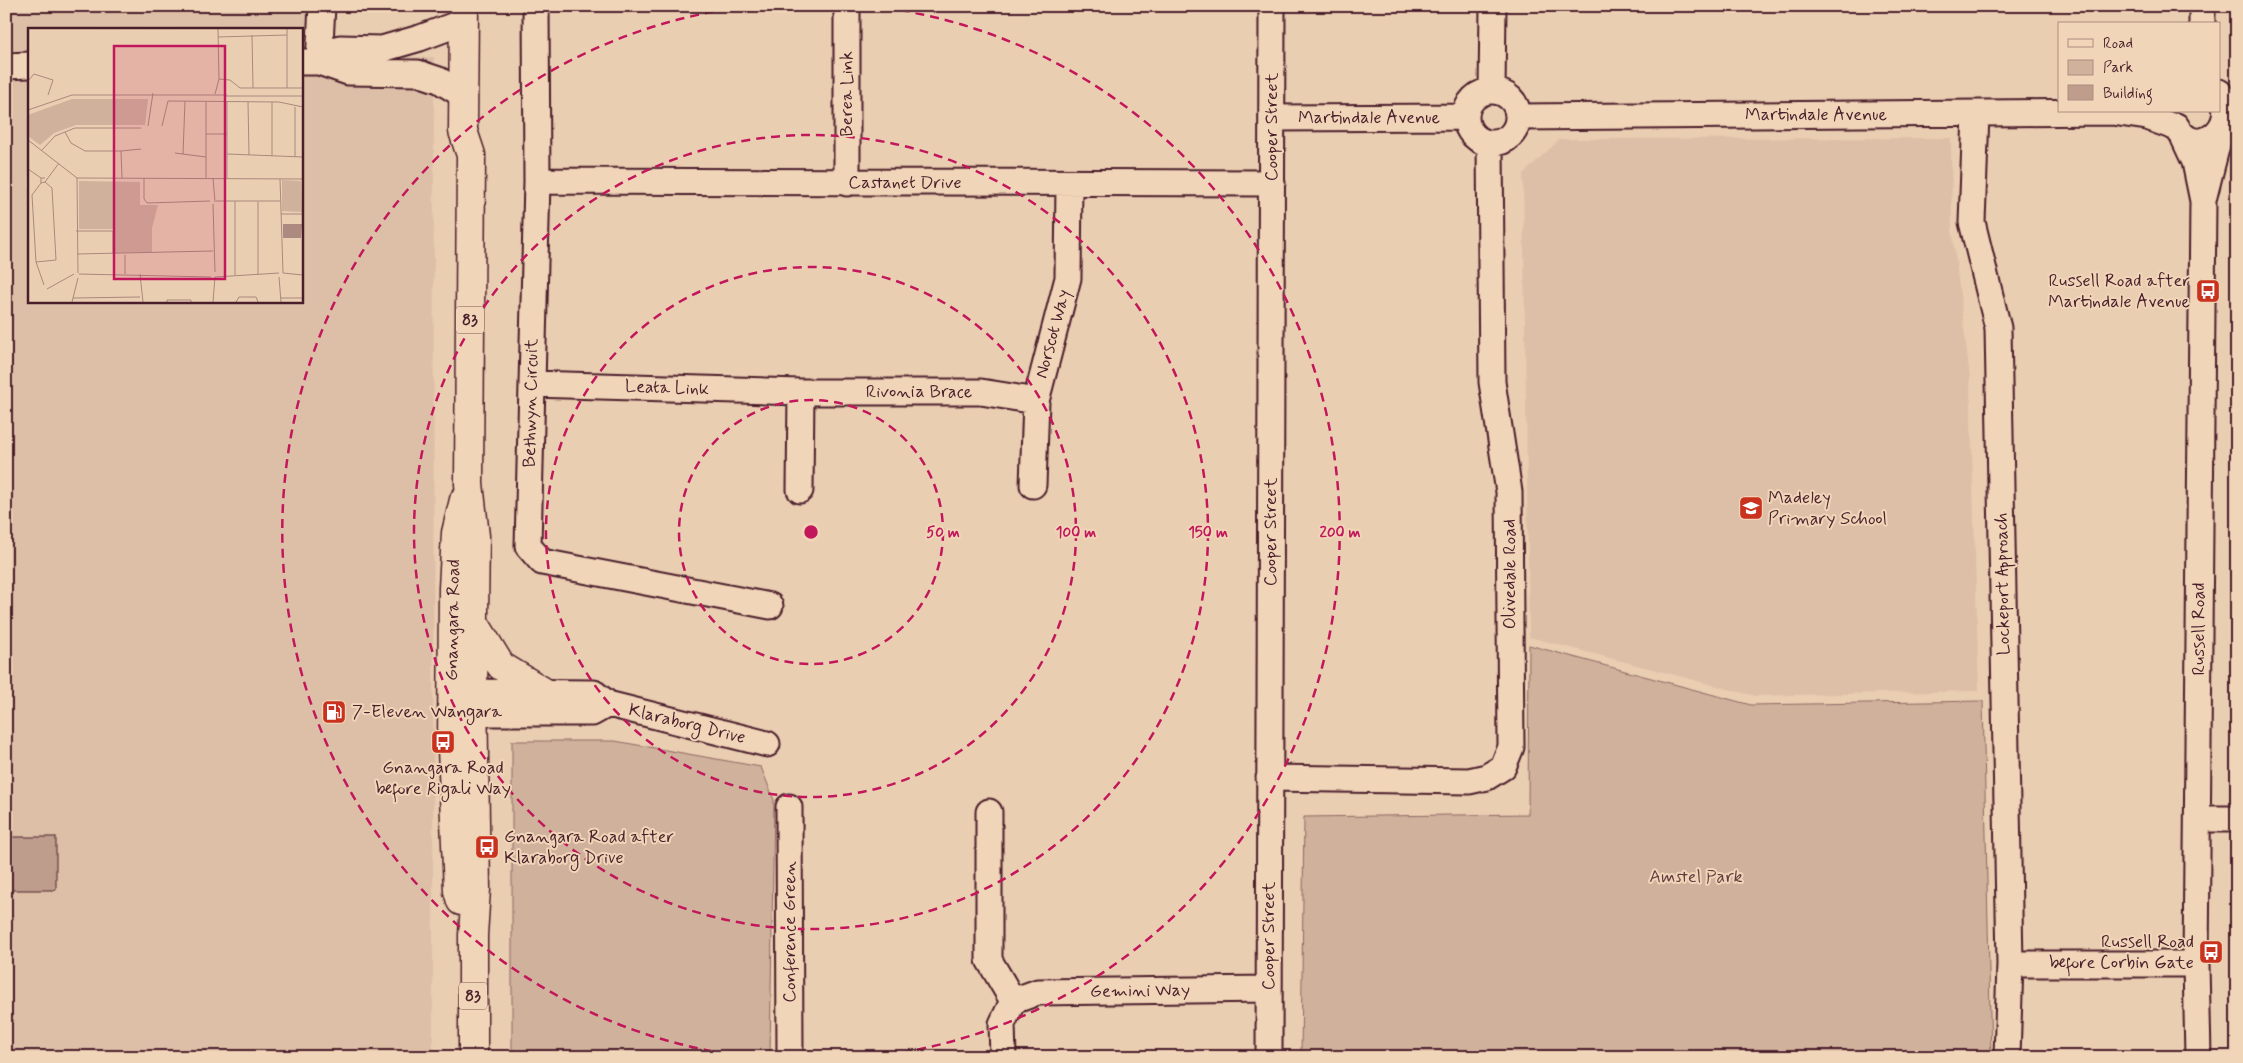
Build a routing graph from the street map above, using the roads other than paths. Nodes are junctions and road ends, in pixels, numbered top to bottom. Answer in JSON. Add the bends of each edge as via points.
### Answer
{"nodes":[{"id":1,"x":322,"y":6,"type":"edge"},
{"id":2,"x":536,"y":6,"type":"edge"},
{"id":3,"x":847,"y":6,"type":"edge"},
{"id":4,"x":1272,"y":6,"type":"edge"},
{"id":5,"x":1493,"y":6,"type":"edge"},
{"id":6,"x":470,"y":11,"type":"edge"},
{"id":7,"x":310,"y":62,"type":"edge"},
{"id":8,"x":28,"y":65,"type":"edge"},
{"id":9,"x":6,"y":66,"type":"edge"},
{"id":10,"x":1492,"y":91,"type":"junction"},
{"id":11,"x":463,"y":95,"type":"junction"},
{"id":12,"x":2224,"y":95,"type":"edge"},
{"id":13,"x":2115,"y":112,"type":"edge"},
{"id":14,"x":1976,"y":114,"type":"junction"},
{"id":15,"x":1466,"y":117,"type":"junction"},
{"id":16,"x":1519,"y":117,"type":"junction"},
{"id":17,"x":1272,"y":118,"type":"junction"},
{"id":18,"x":2177,"y":125,"type":"edge"},
{"id":19,"x":2228,"y":127,"type":"edge"},
{"id":20,"x":1490,"y":144,"type":"junction"},
{"id":21,"x":471,"y":155,"type":"junction"},
{"id":22,"x":537,"y":181,"type":"junction"},
{"id":23,"x":847,"y":182,"type":"junction"},
{"id":24,"x":1272,"y":183,"type":"junction"},
{"id":25,"x":1069,"y":184,"type":"junction"},
{"id":26,"x":2202,"y":201,"type":"junction"},
{"id":27,"x":532,"y":384,"type":"junction"},
{"id":28,"x":801,"y":392,"type":"junction"},
{"id":29,"x":1036,"y":400,"type":"junction"},
{"id":30,"x":468,"y":484,"type":"junction"},
{"id":31,"x":1033,"y":485,"type":"dead end"},
{"id":32,"x":800,"y":490,"type":"dead end"},
{"id":33,"x":770,"y":606,"type":"dead end"},
{"id":34,"x":474,"y":622,"type":"junction"},
{"id":35,"x":544,"y":692,"type":"junction"},
{"id":36,"x":463,"y":703,"type":"junction"},
{"id":37,"x":608,"y":704,"type":"junction"},
{"id":38,"x":767,"y":744,"type":"dead end"},
{"id":39,"x":1269,"y":778,"type":"junction"},
{"id":40,"x":789,"y":807,"type":"dead end"},
{"id":41,"x":989,"y":812,"type":"dead end"},
{"id":42,"x":2198,"y":819,"type":"junction"},
{"id":43,"x":2237,"y":819,"type":"edge"},
{"id":44,"x":2010,"y":964,"type":"junction"},
{"id":45,"x":2196,"y":964,"type":"junction"},
{"id":46,"x":1268,"y":989,"type":"junction"},
{"id":47,"x":1013,"y":1001,"type":"junction"},
{"id":48,"x":473,"y":1057,"type":"edge"},
{"id":49,"x":790,"y":1057,"type":"edge"},
{"id":50,"x":1003,"y":1057,"type":"edge"},
{"id":51,"x":1269,"y":1057,"type":"edge"},
{"id":52,"x":2007,"y":1057,"type":"edge"},
{"id":53,"x":2198,"y":1057,"type":"edge"}],
"edges":[{"from":1,"to":7,"type":"street"},
{"from":2,"to":22,"type":"street","name":"Bethwyn Circuit"},
{"from":3,"to":23,"type":"street","name":"Berea Link"},
{"from":4,"to":17,"type":"street","name":"Cooper Street"},
{"from":5,"to":10,"type":"street"},
{"from":6,"to":7,"type":"street","via":[[420,38],[382,49],[340,48]]},
{"from":6,"to":11,"type":"main road","name":"Gnangara Road","number":"83"},
{"from":6,"to":21,"type":"main road","name":"Gnangara Road","number":"83","via":[[482,130]]},
{"from":7,"to":11,"type":"street","via":[[348,72],[418,73],[439,80]]},
{"from":8,"to":9,"type":"street"},
{"from":10,"to":15,"type":"street","via":[[1479,94],[1472,100]]},
{"from":10,"to":16,"type":"street","via":[[1509,96]]},
{"from":11,"to":21,"type":"main road","name":"Gnangara Road","number":"83","via":[[463,131]]},
{"from":12,"to":19,"type":"street","name":"Russell Road"},
{"from":13,"to":14,"type":"street","name":"Martindale Avenue"},
{"from":13,"to":18,"type":"street","name":"Martindale Avenue"},
{"from":14,"to":16,"type":"street","name":"Martindale Avenue"},
{"from":14,"to":44,"type":"street","name":"Lockeport Approach","via":[[1972,222],[1998,328]]},
{"from":15,"to":17,"type":"street","name":"Martindale Avenue"},
{"from":15,"to":20,"type":"street","via":[[1468,129],[1474,136]]},
{"from":16,"to":20,"type":"street","via":[[1513,134],[1506,140]]},
{"from":17,"to":24,"type":"street","name":"Cooper Street"},
{"from":18,"to":19,"type":"street","name":"Martindale Avenue","via":[[2189,139],[2206,140]]},
{"from":18,"to":26,"type":"street","name":"Russell Road","via":[[2196,162]]},
{"from":19,"to":26,"type":"street","name":"Russell Road"},
{"from":20,"to":39,"type":"street","name":"Olivedale Road","via":[[1492,382],[1509,492],[1511,747],[1503,767],[1487,777],[1469,781]]},
{"from":21,"to":30,"type":"main road","name":"Gnangara Road","number":"83"},
{"from":22,"to":23,"type":"street","name":"Castanet Drive"},
{"from":22,"to":27,"type":"street","name":"Bethwyn Circuit"},
{"from":23,"to":25,"type":"street","name":"Castanet Drive"},
{"from":24,"to":25,"type":"street","name":"Castanet Drive"},
{"from":24,"to":39,"type":"street","name":"Cooper Street"},
{"from":25,"to":29,"type":"street","name":"Norscot Way","via":[[1068,278]]},
{"from":26,"to":42,"type":"street","name":"Russell Road"},
{"from":27,"to":28,"type":"street","name":"Leata Link"},
{"from":27,"to":33,"type":"street","name":"Bethwyn Circuit","via":[[528,546],[542,562]]},
{"from":28,"to":29,"type":"street","name":"Rivonia Brace","via":[[981,392]]},
{"from":28,"to":32,"type":"street"},
{"from":29,"to":31,"type":"street","name":"Norscot Way"},
{"from":30,"to":34,"type":"main road","name":"Gnangara Road","number":"83","via":[[475,536]]},
{"from":30,"to":36,"type":"main road","name":"Gnangara Road","number":"83","via":[[456,533],[453,588]]},
{"from":34,"to":35,"type":"main road","via":[[500,666]]},
{"from":34,"to":36,"type":"main road","name":"Gnangara Road","number":"83"},
{"from":35,"to":36,"type":"street","name":"Klaraborg Drive"},
{"from":35,"to":37,"type":"street","name":"Klaraborg Drive","via":[[594,693]]},
{"from":36,"to":37,"type":"street","name":"Klaraborg Drive","via":[[592,714]]},
{"from":36,"to":48,"type":"main road","name":"Gnangara Road","number":"83","via":[[476,889]]},
{"from":37,"to":38,"type":"street","name":"Klaraborg Drive"},
{"from":39,"to":46,"type":"street","name":"Cooper Street"},
{"from":40,"to":49,"type":"street","name":"Conference Green"},
{"from":41,"to":47,"type":"street","via":[[989,960]]},
{"from":42,"to":43,"type":"street"},
{"from":42,"to":45,"type":"street","name":"Russell Road"},
{"from":44,"to":45,"type":"street"},
{"from":44,"to":52,"type":"street","name":"Lockeport Approach"},
{"from":45,"to":53,"type":"street","name":"Russell Road"},
{"from":46,"to":47,"type":"street","name":"Gemini Way","via":[[1038,992]]},
{"from":46,"to":51,"type":"street","name":"Cooper Street"},
{"from":47,"to":50,"type":"street","via":[[1002,1024]]}]}
